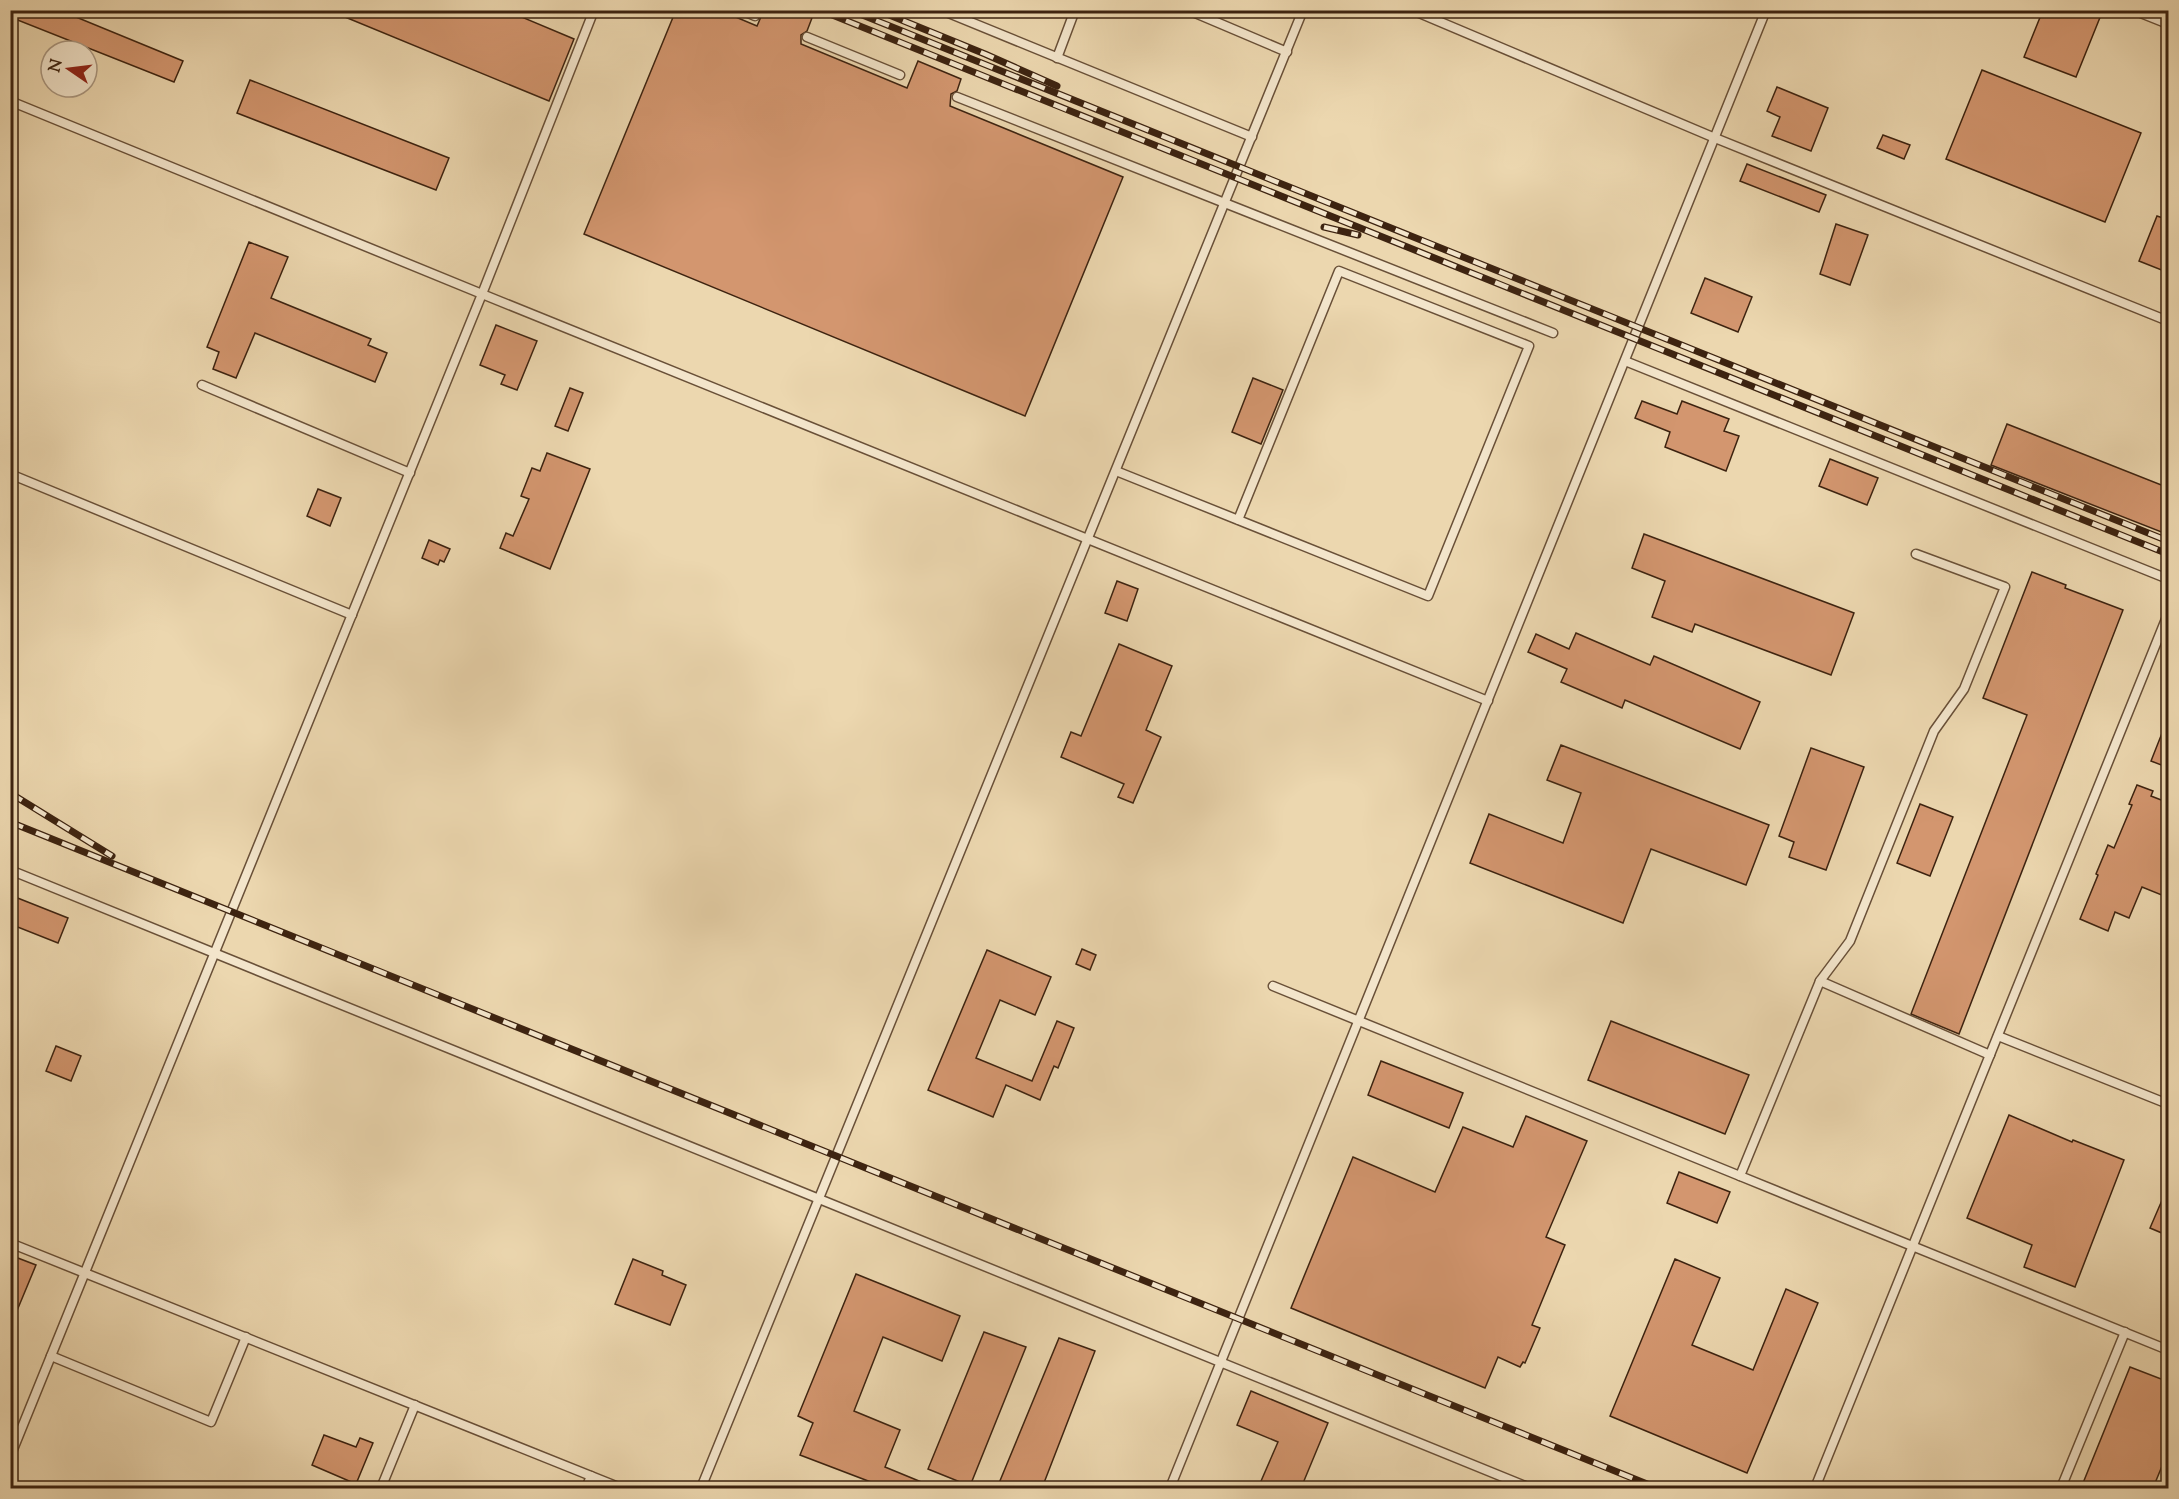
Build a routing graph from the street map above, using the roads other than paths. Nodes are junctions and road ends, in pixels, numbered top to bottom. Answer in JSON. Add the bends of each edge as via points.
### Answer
{"nodes":[{"id":1,"x":594,"y":10,"type":"edge"},
{"id":2,"x":741,"y":10,"type":"edge"},
{"id":3,"x":941,"y":10,"type":"edge"},
{"id":4,"x":1075,"y":10,"type":"edge"},
{"id":5,"x":1188,"y":10,"type":"edge"},
{"id":6,"x":1304,"y":10,"type":"edge"},
{"id":7,"x":1412,"y":10,"type":"edge"},
{"id":8,"x":1767,"y":10,"type":"edge"},
{"id":9,"x":2133,"y":10,"type":"edge"},
{"id":10,"x":754,"y":16,"type":"dead end"},
{"id":11,"x":2169,"y":24,"type":"edge"},
{"id":12,"x":807,"y":37,"type":"dead end"},
{"id":13,"x":1287,"y":52,"type":"junction"},
{"id":14,"x":1057,"y":58,"type":"junction"},
{"id":15,"x":900,"y":75,"type":"dead end"},
{"id":16,"x":957,"y":97,"type":"dead end"},
{"id":17,"x":10,"y":100,"type":"edge"},
{"id":18,"x":1252,"y":137,"type":"junction"},
{"id":19,"x":1715,"y":138,"type":"junction"},
{"id":20,"x":1225,"y":202,"type":"junction"},
{"id":21,"x":482,"y":294,"type":"junction"},
{"id":22,"x":2169,"y":321,"type":"edge"},
{"id":23,"x":1553,"y":333,"type":"dead end"},
{"id":24,"x":1625,"y":361,"type":"junction"},
{"id":25,"x":202,"y":385,"type":"dead end"},
{"id":26,"x":1116,"y":471,"type":"junction"},
{"id":27,"x":410,"y":473,"type":"junction"},
{"id":28,"x":10,"y":474,"type":"edge"},
{"id":29,"x":1238,"y":520,"type":"junction"},
{"id":30,"x":1088,"y":539,"type":"junction"},
{"id":31,"x":1916,"y":554,"type":"dead end"},
{"id":32,"x":2169,"y":579,"type":"edge"},
{"id":33,"x":2169,"y":614,"type":"edge"},
{"id":34,"x":352,"y":615,"type":"junction"},
{"id":35,"x":1488,"y":701,"type":"junction"},
{"id":36,"x":10,"y":870,"type":"edge"},
{"id":37,"x":214,"y":953,"type":"junction"},
{"id":38,"x":1820,"y":981,"type":"junction"},
{"id":39,"x":1274,"y":986,"type":"dead end"},
{"id":40,"x":1359,"y":1020,"type":"junction"},
{"id":41,"x":1998,"y":1036,"type":"junction"},
{"id":42,"x":1990,"y":1055,"type":"junction"},
{"id":43,"x":2169,"y":1104,"type":"edge"},
{"id":44,"x":1740,"y":1176,"type":"junction"},
{"id":45,"x":819,"y":1199,"type":"junction"},
{"id":46,"x":10,"y":1243,"type":"edge"},
{"id":47,"x":1913,"y":1247,"type":"junction"},
{"id":48,"x":86,"y":1272,"type":"junction"},
{"id":49,"x":2125,"y":1332,"type":"junction"},
{"id":50,"x":246,"y":1337,"type":"junction"},
{"id":51,"x":2169,"y":1350,"type":"edge"},
{"id":52,"x":51,"y":1356,"type":"junction"},
{"id":53,"x":1221,"y":1363,"type":"junction"},
{"id":54,"x":415,"y":1405,"type":"junction"},
{"id":55,"x":11,"y":1457,"type":"edge"},
{"id":56,"x":591,"y":1476,"type":"junction"},
{"id":57,"x":381,"y":1488,"type":"edge"},
{"id":58,"x":586,"y":1488,"type":"edge"},
{"id":59,"x":621,"y":1488,"type":"edge"},
{"id":60,"x":701,"y":1488,"type":"edge"},
{"id":61,"x":1170,"y":1488,"type":"edge"},
{"id":62,"x":1530,"y":1488,"type":"edge"},
{"id":63,"x":1815,"y":1488,"type":"edge"},
{"id":64,"x":2061,"y":1488,"type":"edge"}],
"edges":[{"from":1,"to":21,"type":"lane"},
{"from":2,"to":10,"type":"lane"},
{"from":3,"to":14,"type":"lane"},
{"from":4,"to":14,"type":"lane"},
{"from":5,"to":13,"type":"lane"},
{"from":6,"to":13,"type":"lane"},
{"from":7,"to":19,"type":"lane"},
{"from":8,"to":19,"type":"lane"},
{"from":9,"to":11,"type":"lane"},
{"from":12,"to":15,"type":"lane"},
{"from":13,"to":18,"type":"lane"},
{"from":14,"to":18,"type":"lane"},
{"from":16,"to":20,"type":"lane"},
{"from":17,"to":21,"type":"lane"},
{"from":18,"to":20,"type":"lane"},
{"from":19,"to":22,"type":"lane"},
{"from":19,"to":24,"type":"lane"},
{"from":20,"to":23,"type":"lane"},
{"from":20,"to":26,"type":"lane"},
{"from":21,"to":27,"type":"lane"},
{"from":21,"to":30,"type":"lane"},
{"from":24,"to":32,"type":"lane"},
{"from":24,"to":35,"type":"lane"},
{"from":25,"to":27,"type":"lane"},
{"from":26,"to":29,"type":"lane"},
{"from":26,"to":30,"type":"lane"},
{"from":27,"to":34,"type":"lane"},
{"from":28,"to":34,"type":"lane"},
{"from":29,"to":29,"type":"lane","via":[[1428,596],[1529,346],[1339,271]]},
{"from":30,"to":35,"type":"lane"},
{"from":30,"to":45,"type":"lane"},
{"from":31,"to":38,"type":"lane","via":[[2005,587],[1964,689],[1934,730],[1850,941]]},
{"from":33,"to":41,"type":"lane"},
{"from":34,"to":37,"type":"lane"},
{"from":35,"to":40,"type":"lane"},
{"from":36,"to":37,"type":"lane"},
{"from":37,"to":45,"type":"lane"},
{"from":37,"to":48,"type":"lane"},
{"from":38,"to":42,"type":"lane"},
{"from":38,"to":44,"type":"lane"},
{"from":39,"to":40,"type":"lane"},
{"from":40,"to":44,"type":"lane"},
{"from":40,"to":53,"type":"lane"},
{"from":41,"to":42,"type":"lane"},
{"from":41,"to":43,"type":"lane"},
{"from":42,"to":47,"type":"lane"},
{"from":44,"to":47,"type":"lane"},
{"from":45,"to":53,"type":"lane"},
{"from":45,"to":60,"type":"lane"},
{"from":46,"to":48,"type":"lane"},
{"from":47,"to":49,"type":"lane"},
{"from":47,"to":63,"type":"lane"},
{"from":48,"to":50,"type":"lane"},
{"from":48,"to":52,"type":"lane"},
{"from":49,"to":51,"type":"lane"},
{"from":49,"to":64,"type":"lane"},
{"from":50,"to":52,"type":"lane","via":[[211,1422]]},
{"from":50,"to":54,"type":"lane"},
{"from":52,"to":55,"type":"lane"},
{"from":53,"to":61,"type":"lane"},
{"from":53,"to":62,"type":"lane"},
{"from":54,"to":56,"type":"lane"},
{"from":54,"to":57,"type":"lane"},
{"from":56,"to":58,"type":"lane"},
{"from":56,"to":59,"type":"lane"}]}
